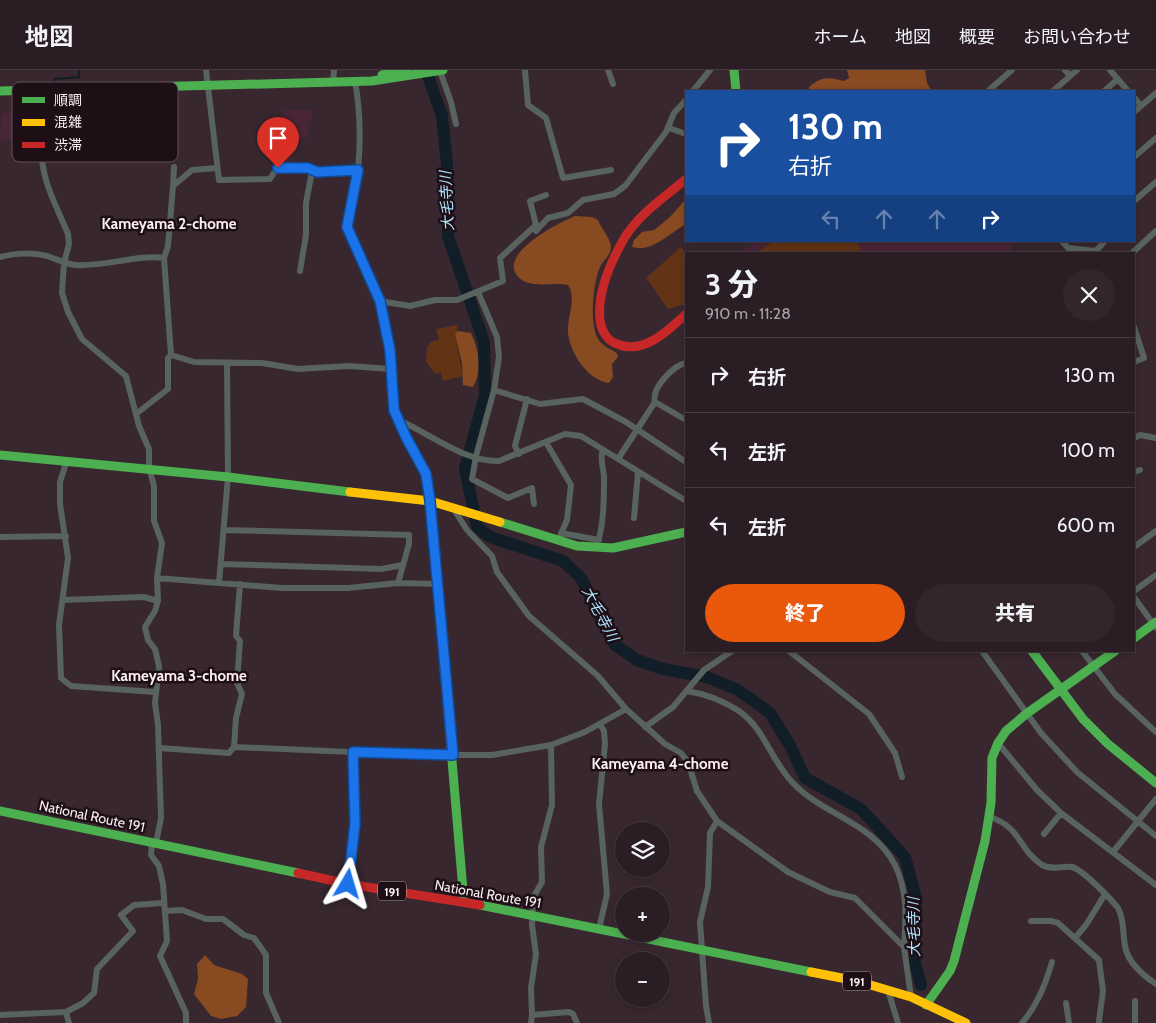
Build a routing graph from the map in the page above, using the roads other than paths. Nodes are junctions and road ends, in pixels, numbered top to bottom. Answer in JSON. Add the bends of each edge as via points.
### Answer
{"nodes":[{"id":1,"x":206,"y":70,"type":"edge"},
{"id":2,"x":334,"y":70,"type":"edge"},
{"id":3,"x":406,"y":70,"type":"edge"},
{"id":4,"x":526,"y":70,"type":"edge"},
{"id":5,"x":608,"y":70,"type":"edge"},
{"id":6,"x":710,"y":70,"type":"edge"},
{"id":7,"x":734,"y":70,"type":"edge"},
{"id":8,"x":1012,"y":70,"type":"edge"},
{"id":9,"x":1065,"y":70,"type":"edge"},
{"id":10,"x":1077,"y":70,"type":"edge"},
{"id":11,"x":1110,"y":70,"type":"edge"},
{"id":12,"x":440,"y":71,"type":"edge"},
{"id":13,"x":1070,"y":76,"type":"junction"},
{"id":14,"x":1118,"y":79,"type":"junction"},
{"id":15,"x":355,"y":81,"type":"junction"},
{"id":16,"x":332,"y":83,"type":"junction"},
{"id":17,"x":613,"y":84,"type":"dead end"},
{"id":18,"x":208,"y":86,"type":"junction"},
{"id":19,"x":178,"y":87,"type":"edge"},
{"id":20,"x":695,"y":90,"type":"edge"},
{"id":21,"x":736,"y":90,"type":"edge"},
{"id":22,"x":989,"y":90,"type":"edge"},
{"id":23,"x":1054,"y":90,"type":"edge"},
{"id":24,"x":1105,"y":90,"type":"edge"},
{"id":25,"x":1127,"y":90,"type":"edge"},
{"id":26,"x":1156,"y":93,"type":"edge"},
{"id":27,"x":1135,"y":98,"type":"edge"},
{"id":28,"x":685,"y":101,"type":"edge"},
{"id":29,"x":1141,"y":106,"type":"junction"},
{"id":30,"x":1135,"y":111,"type":"edge"},
{"id":31,"x":456,"y":124,"type":"dead end"},
{"id":32,"x":669,"y":128,"type":"junction"},
{"id":33,"x":685,"y":134,"type":"edge"},
{"id":34,"x":1156,"y":138,"type":"edge"},
{"id":35,"x":1135,"y":156,"type":"edge"},
{"id":36,"x":43,"y":162,"type":"edge"},
{"id":37,"x":174,"y":167,"type":"dead end"},
{"id":38,"x":217,"y":168,"type":"junction"},
{"id":39,"x":358,"y":170,"type":"junction"},
{"id":40,"x":611,"y":170,"type":"dead end"},
{"id":41,"x":312,"y":171,"type":"junction"},
{"id":42,"x":685,"y":180,"type":"edge"},
{"id":43,"x":1156,"y":183,"type":"edge"},
{"id":44,"x":172,"y":186,"type":"junction"},
{"id":45,"x":546,"y":195,"type":"dead end"},
{"id":46,"x":1135,"y":200,"type":"edge"},
{"id":47,"x":1156,"y":231,"type":"edge"},
{"id":48,"x":528,"y":234,"type":"junction"},
{"id":49,"x":1063,"y":242,"type":"edge"},
{"id":50,"x":1104,"y":242,"type":"edge"},
{"id":51,"x":1133,"y":252,"type":"edge"},
{"id":52,"x":0,"y":257,"type":"edge"},
{"id":53,"x":164,"y":258,"type":"junction"},
{"id":54,"x":64,"y":263,"type":"junction"},
{"id":55,"x":300,"y":271,"type":"dead end"},
{"id":56,"x":476,"y":293,"type":"junction"},
{"id":57,"x":380,"y":301,"type":"junction"},
{"id":58,"x":685,"y":315,"type":"edge"},
{"id":59,"x":1135,"y":330,"type":"edge"},
{"id":60,"x":171,"y":355,"type":"junction"},
{"id":61,"x":1135,"y":362,"type":"edge"},
{"id":62,"x":685,"y":363,"type":"edge"},
{"id":63,"x":227,"y":364,"type":"junction"},
{"id":64,"x":391,"y":368,"type":"junction"},
{"id":65,"x":494,"y":390,"type":"junction"},
{"id":66,"x":527,"y":399,"type":"junction"},
{"id":67,"x":655,"y":402,"type":"junction"},
{"id":68,"x":136,"y":414,"type":"junction"},
{"id":69,"x":685,"y":419,"type":"edge"},
{"id":70,"x":399,"y":424,"type":"junction"},
{"id":71,"x":636,"y":430,"type":"junction"},
{"id":72,"x":1135,"y":438,"type":"edge"},
{"id":73,"x":1156,"y":438,"type":"edge"},
{"id":74,"x":546,"y":444,"type":"junction"},
{"id":75,"x":603,"y":450,"type":"junction"},
{"id":76,"x":519,"y":454,"type":"junction"},
{"id":77,"x":0,"y":455,"type":"edge"},
{"id":78,"x":474,"y":456,"type":"junction"},
{"id":79,"x":618,"y":459,"type":"junction"},
{"id":80,"x":67,"y":460,"type":"junction"},
{"id":81,"x":685,"y":461,"type":"edge"},
{"id":82,"x":149,"y":468,"type":"junction"},
{"id":83,"x":638,"y":472,"type":"junction"},
{"id":84,"x":228,"y":477,"type":"junction"},
{"id":85,"x":685,"y":500,"type":"edge"},
{"id":86,"x":430,"y":501,"type":"junction"},
{"id":87,"x":534,"y":504,"type":"dead end"},
{"id":88,"x":456,"y":508,"type":"junction"},
{"id":89,"x":634,"y":518,"type":"dead end"},
{"id":90,"x":224,"y":530,"type":"junction"},
{"id":91,"x":685,"y":532,"type":"edge"},
{"id":92,"x":1156,"y":532,"type":"edge"},
{"id":93,"x":66,"y":536,"type":"junction"},
{"id":94,"x":0,"y":537,"type":"edge"},
{"id":95,"x":559,"y":537,"type":"junction"},
{"id":96,"x":597,"y":544,"type":"junction"},
{"id":97,"x":1135,"y":546,"type":"edge"},
{"id":98,"x":221,"y":564,"type":"junction"},
{"id":99,"x":403,"y":565,"type":"junction"},
{"id":100,"x":1156,"y":575,"type":"edge"},
{"id":101,"x":157,"y":578,"type":"junction"},
{"id":102,"x":219,"y":583,"type":"junction"},
{"id":103,"x":398,"y":583,"type":"junction"},
{"id":104,"x":240,"y":584,"type":"junction"},
{"id":105,"x":438,"y":584,"type":"junction"},
{"id":106,"x":1135,"y":590,"type":"edge"},
{"id":107,"x":1135,"y":598,"type":"edge"},
{"id":108,"x":63,"y":600,"type":"junction"},
{"id":109,"x":158,"y":601,"type":"junction"},
{"id":110,"x":1155,"y":625,"type":"edge"},
{"id":111,"x":1135,"y":637,"type":"edge"},
{"id":112,"x":731,"y":652,"type":"edge"},
{"id":113,"x":790,"y":652,"type":"edge"},
{"id":114,"x":983,"y":652,"type":"edge"},
{"id":115,"x":1033,"y":652,"type":"edge"},
{"id":116,"x":1083,"y":652,"type":"edge"},
{"id":117,"x":1114,"y":652,"type":"edge"},
{"id":118,"x":1093,"y":667,"type":"junction"},
{"id":119,"x":688,"y":689,"type":"junction"},
{"id":120,"x":1060,"y":690,"type":"junction"},
{"id":121,"x":155,"y":692,"type":"junction"},
{"id":122,"x":626,"y":710,"type":"junction"},
{"id":123,"x":1026,"y":714,"type":"junction"},
{"id":124,"x":600,"y":724,"type":"junction"},
{"id":125,"x":645,"y":727,"type":"junction"},
{"id":126,"x":1156,"y":732,"type":"edge"},
{"id":127,"x":998,"y":743,"type":"junction"},
{"id":128,"x":550,"y":745,"type":"junction"},
{"id":129,"x":159,"y":748,"type":"junction"},
{"id":130,"x":234,"y":748,"type":"junction"},
{"id":131,"x":353,"y":752,"type":"junction"},
{"id":132,"x":453,"y":755,"type":"junction"},
{"id":133,"x":902,"y":777,"type":"dead end"},
{"id":134,"x":1156,"y":783,"type":"edge"},
{"id":135,"x":1156,"y":799,"type":"edge"},
{"id":136,"x":0,"y":812,"type":"edge"},
{"id":137,"x":1061,"y":813,"type":"junction"},
{"id":138,"x":990,"y":817,"type":"junction"},
{"id":139,"x":717,"y":821,"type":"junction"},
{"id":140,"x":1138,"y":822,"type":"junction"},
{"id":141,"x":1044,"y":834,"type":"dead end"},
{"id":142,"x":1156,"y":836,"type":"edge"},
{"id":143,"x":154,"y":843,"type":"junction"},
{"id":144,"x":1113,"y":852,"type":"junction"},
{"id":145,"x":348,"y":884,"type":"junction"},
{"id":146,"x":1156,"y":885,"type":"edge"},
{"id":147,"x":1105,"y":894,"type":"junction"},
{"id":148,"x":464,"y":902,"type":"junction"},
{"id":149,"x":163,"y":903,"type":"junction"},
{"id":150,"x":165,"y":911,"type":"junction"},
{"id":151,"x":532,"y":916,"type":"junction"},
{"id":152,"x":1030,"y":921,"type":"dead end"},
{"id":153,"x":599,"y":929,"type":"junction"},
{"id":154,"x":1075,"y":938,"type":"junction"},
{"id":155,"x":904,"y":947,"type":"junction"},
{"id":156,"x":702,"y":950,"type":"junction"},
{"id":157,"x":1052,"y":962,"type":"dead end"},
{"id":158,"x":1156,"y":984,"type":"edge"},
{"id":159,"x":888,"y":989,"type":"junction"},
{"id":160,"x":911,"y":997,"type":"junction"},
{"id":161,"x":1135,"y":1001,"type":"dead end"},
{"id":162,"x":1066,"y":1002,"type":"dead end"},
{"id":163,"x":926,"y":1005,"type":"junction"},
{"id":164,"x":66,"y":1012,"type":"junction"},
{"id":165,"x":0,"y":1015,"type":"edge"},
{"id":166,"x":532,"y":1015,"type":"junction"},
{"id":167,"x":1099,"y":1021,"type":"dead end"},
{"id":168,"x":69,"y":1023,"type":"edge"},
{"id":169,"x":186,"y":1023,"type":"edge"},
{"id":170,"x":279,"y":1023,"type":"edge"},
{"id":171,"x":530,"y":1023,"type":"edge"},
{"id":172,"x":577,"y":1023,"type":"edge"},
{"id":173,"x":710,"y":1023,"type":"edge"},
{"id":174,"x":898,"y":1023,"type":"edge"},
{"id":175,"x":966,"y":1023,"type":"edge"},
{"id":176,"x":1022,"y":1023,"type":"edge"},
{"id":177,"x":1068,"y":1023,"type":"edge"},
{"id":178,"x":1135,"y":1023,"type":"edge"}],
"edges":[{"from":1,"to":18,"type":"street"},
{"from":2,"to":16,"type":"street"},
{"from":3,"to":15,"type":"main road"},
{"from":4,"to":40,"type":"street","via":[[528,105],[546,118],[563,178]]},
{"from":5,"to":17,"type":"street"},
{"from":6,"to":20,"type":"street"},
{"from":7,"to":21,"type":"main road"},
{"from":8,"to":22,"type":"street"},
{"from":9,"to":13,"type":"street"},
{"from":10,"to":13,"type":"street"},
{"from":11,"to":14,"type":"street"},
{"from":12,"to":15,"type":"main road","via":[[389,80]]},
{"from":12,"to":31,"type":"street"},
{"from":13,"to":23,"type":"street"},
{"from":14,"to":24,"type":"street"},
{"from":14,"to":25,"type":"street"},
{"from":15,"to":16,"type":"main road"},
{"from":15,"to":39,"type":"street","via":[[361,139]]},
{"from":16,"to":18,"type":"main road"},
{"from":18,"to":19,"type":"main road"},
{"from":18,"to":38,"type":"street"},
{"from":26,"to":29,"type":"street"},
{"from":27,"to":29,"type":"street"},
{"from":28,"to":32,"type":"street","via":[[674,113]]},
{"from":29,"to":30,"type":"street"},
{"from":32,"to":33,"type":"street"},
{"from":32,"to":48,"type":"street","via":[[619,191],[583,200],[568,213],[548,218]]},
{"from":34,"to":35,"type":"street"},
{"from":36,"to":54,"type":"street","via":[[44,179],[68,234]]},
{"from":37,"to":44,"type":"street"},
{"from":38,"to":41,"type":"street","via":[[219,180],[270,178],[278,168],[308,168]]},
{"from":38,"to":44,"type":"street","via":[[192,170]]},
{"from":39,"to":41,"type":"street"},
{"from":39,"to":57,"type":"street","via":[[347,227]]},
{"from":41,"to":55,"type":"street"},
{"from":42,"to":58,"type":"main road","via":[[640,218],[625,237],[608,272],[600,319],[611,341],[634,347],[660,337]]},
{"from":43,"to":46,"type":"street"},
{"from":44,"to":53,"type":"street","via":[[168,246]]},
{"from":45,"to":48,"type":"street","via":[[530,201],[536,225]]},
{"from":47,"to":51,"type":"street"},
{"from":48,"to":56,"type":"street","via":[[500,258],[503,280]]},
{"from":49,"to":50,"type":"street","via":[[1068,248],[1096,251]]},
{"from":52,"to":54,"type":"street","via":[[30,254]]},
{"from":53,"to":54,"type":"street","via":[[138,258],[111,264]]},
{"from":53,"to":60,"type":"street"},
{"from":54,"to":68,"type":"street","via":[[62,293],[68,312],[82,339],[126,376]]},
{"from":56,"to":57,"type":"street","via":[[456,300],[435,300],[410,306]]},
{"from":56,"to":65,"type":"street","via":[[497,337],[499,356]]},
{"from":57,"to":64,"type":"street"},
{"from":59,"to":61,"type":"street","via":[[1144,358]]},
{"from":60,"to":63,"type":"street","via":[[194,362]]},
{"from":60,"to":68,"type":"street","via":[[168,358],[168,389]]},
{"from":62,"to":67,"type":"street","via":[[678,364],[656,390]]},
{"from":63,"to":64,"type":"street","via":[[262,363],[298,369]]},
{"from":63,"to":84,"type":"street"},
{"from":64,"to":70,"type":"street","via":[[394,410]]},
{"from":65,"to":66,"type":"street"},
{"from":65,"to":78,"type":"street"},
{"from":66,"to":71,"type":"street","via":[[540,404],[583,399]]},
{"from":66,"to":76,"type":"street","via":[[515,446]]},
{"from":67,"to":69,"type":"street"},
{"from":67,"to":71,"type":"street"},
{"from":68,"to":82,"type":"street","via":[[149,448]]},
{"from":70,"to":78,"type":"street","via":[[405,423]]},
{"from":70,"to":86,"type":"main road","via":[[426,474]]},
{"from":71,"to":79,"type":"street"},
{"from":71,"to":81,"type":"street"},
{"from":72,"to":73,"type":"street","via":[[1140,435]]},
{"from":74,"to":75,"type":"street","via":[[565,434],[573,434]]},
{"from":74,"to":76,"type":"street"},
{"from":74,"to":95,"type":"street","via":[[570,485],[567,520]]},
{"from":75,"to":79,"type":"street"},
{"from":75,"to":96,"type":"street","via":[[604,476]]},
{"from":76,"to":78,"type":"street","via":[[499,461]]},
{"from":77,"to":80,"type":"main road"},
{"from":78,"to":87,"type":"street","via":[[472,479],[508,498],[532,488]]},
{"from":79,"to":83,"type":"street"},
{"from":80,"to":82,"type":"main road"},
{"from":80,"to":93,"type":"street","via":[[60,482]]},
{"from":82,"to":84,"type":"main road"},
{"from":82,"to":101,"type":"street","via":[[154,486],[154,520],[162,543]]},
{"from":83,"to":85,"type":"street"},
{"from":83,"to":89,"type":"street"},
{"from":84,"to":86,"type":"main road"},
{"from":84,"to":90,"type":"street"},
{"from":86,"to":88,"type":"main road"},
{"from":86,"to":105,"type":"main road"},
{"from":88,"to":95,"type":"main road"},
{"from":88,"to":122,"type":"street","via":[[467,530],[492,556],[497,572],[529,616],[598,676]]},
{"from":90,"to":98,"type":"street"},
{"from":90,"to":99,"type":"street","via":[[409,535]]},
{"from":91,"to":96,"type":"main road","via":[[613,548]]},
{"from":92,"to":97,"type":"street"},
{"from":93,"to":94,"type":"street"},
{"from":93,"to":108,"type":"street","via":[[68,558]]},
{"from":95,"to":96,"type":"main road"},
{"from":98,"to":99,"type":"street","via":[[381,569]]},
{"from":98,"to":102,"type":"street"},
{"from":99,"to":103,"type":"street"},
{"from":100,"to":106,"type":"street"},
{"from":101,"to":102,"type":"street"},
{"from":101,"to":109,"type":"street"},
{"from":102,"to":104,"type":"street"},
{"from":103,"to":104,"type":"street","via":[[348,588]]},
{"from":103,"to":105,"type":"street"},
{"from":104,"to":130,"type":"street","via":[[236,636],[240,641],[237,684],[242,694]]},
{"from":105,"to":132,"type":"main road"},
{"from":107,"to":110,"type":"street"},
{"from":108,"to":109,"type":"street","via":[[144,597]]},
{"from":108,"to":121,"type":"street","via":[[59,640],[61,678],[65,683]]},
{"from":109,"to":121,"type":"street","via":[[145,627],[158,658]]},
{"from":110,"to":111,"type":"main road"},
{"from":112,"to":119,"type":"street","via":[[704,670]]},
{"from":113,"to":133,"type":"street","via":[[869,714],[896,753]]},
{"from":114,"to":123,"type":"street"},
{"from":115,"to":120,"type":"main road"},
{"from":116,"to":118,"type":"street"},
{"from":117,"to":118,"type":"main road"},
{"from":118,"to":120,"type":"main road"},
{"from":118,"to":126,"type":"street","via":[[1128,707]]},
{"from":119,"to":125,"type":"street","via":[[673,707]]},
{"from":119,"to":155,"type":"street","via":[[710,694],[740,712],[765,738],[779,767],[793,784],[851,820],[882,847],[894,864],[903,886],[906,902]]},
{"from":120,"to":123,"type":"main road"},
{"from":120,"to":134,"type":"main road","via":[[1108,744]]},
{"from":121,"to":129,"type":"street"},
{"from":122,"to":124,"type":"street"},
{"from":122,"to":125,"type":"street"},
{"from":123,"to":127,"type":"main road","via":[[1006,731]]},
{"from":123,"to":140,"type":"street","via":[[1077,772]]},
{"from":124,"to":128,"type":"street"},
{"from":124,"to":153,"type":"street","via":[[605,744],[598,804],[607,894]]},
{"from":125,"to":139,"type":"street","via":[[681,753],[688,762],[697,791]]},
{"from":127,"to":137,"type":"street"},
{"from":127,"to":138,"type":"main road","via":[[991,771]]},
{"from":128,"to":132,"type":"street","via":[[492,755]]},
{"from":128,"to":151,"type":"street","via":[[552,805],[540,847],[542,882],[534,896]]},
{"from":129,"to":130,"type":"street","via":[[229,753]]},
{"from":129,"to":143,"type":"street","via":[[161,818]]},
{"from":130,"to":131,"type":"street"},
{"from":131,"to":132,"type":"street"},
{"from":131,"to":145,"type":"street","via":[[355,824]]},
{"from":132,"to":148,"type":"main road"},
{"from":135,"to":140,"type":"street"},
{"from":136,"to":143,"type":"main road","name":"National Route 191","number":"191"},
{"from":137,"to":141,"type":"street"},
{"from":137,"to":144,"type":"street"},
{"from":138,"to":147,"type":"street","via":[[1004,822],[1017,834],[1024,847],[1042,865],[1054,869],[1076,869]]},
{"from":138,"to":163,"type":"main road","via":[[954,961]]},
{"from":139,"to":155,"type":"street","via":[[788,872],[830,892],[855,898]]},
{"from":139,"to":156,"type":"street","via":[[710,833],[708,887],[700,922]]},
{"from":140,"to":142,"type":"street"},
{"from":140,"to":144,"type":"street"},
{"from":143,"to":145,"type":"main road","name":"National Route 191","number":"191"},
{"from":143,"to":149,"type":"street","via":[[151,855],[160,866]]},
{"from":144,"to":146,"type":"street"},
{"from":145,"to":148,"type":"main road","name":"National Route 191","number":"191"},
{"from":147,"to":154,"type":"street"},
{"from":147,"to":158,"type":"street","via":[[1119,910],[1126,950],[1142,974]]},
{"from":148,"to":151,"type":"main road","name":"National Route 191","number":"191"},
{"from":149,"to":150,"type":"street"},
{"from":149,"to":164,"type":"street","via":[[134,905],[121,915],[133,931],[97,969],[94,993]]},
{"from":150,"to":169,"type":"street","via":[[167,941],[160,956],[186,1013]]},
{"from":150,"to":170,"type":"street","via":[[182,910],[206,919],[223,919],[244,935],[254,938],[266,955],[266,993]]},
{"from":151,"to":153,"type":"main road","name":"National Route 191","number":"191"},
{"from":151,"to":166,"type":"street","via":[[536,946],[530,988]]},
{"from":152,"to":154,"type":"street","via":[[1058,923]]},
{"from":153,"to":156,"type":"main road","name":"National Route 191","number":"191"},
{"from":154,"to":167,"type":"street","via":[[1099,960],[1103,991]]},
{"from":155,"to":160,"type":"street"},
{"from":156,"to":159,"type":"main road","name":"National Route 191","number":"191"},
{"from":156,"to":173,"type":"street"},
{"from":157,"to":176,"type":"street","via":[[1042,993]]},
{"from":159,"to":160,"type":"main road","name":"National Route 191","number":"191"},
{"from":159,"to":174,"type":"street"},
{"from":160,"to":163,"type":"main road","name":"National Route 191","number":"191"},
{"from":161,"to":178,"type":"street"},
{"from":162,"to":177,"type":"street"},
{"from":163,"to":175,"type":"main road","name":"National Route 191","number":"191"},
{"from":164,"to":165,"type":"street"},
{"from":164,"to":168,"type":"street"},
{"from":166,"to":171,"type":"street"},
{"from":166,"to":172,"type":"street","via":[[569,1012]]}]}
